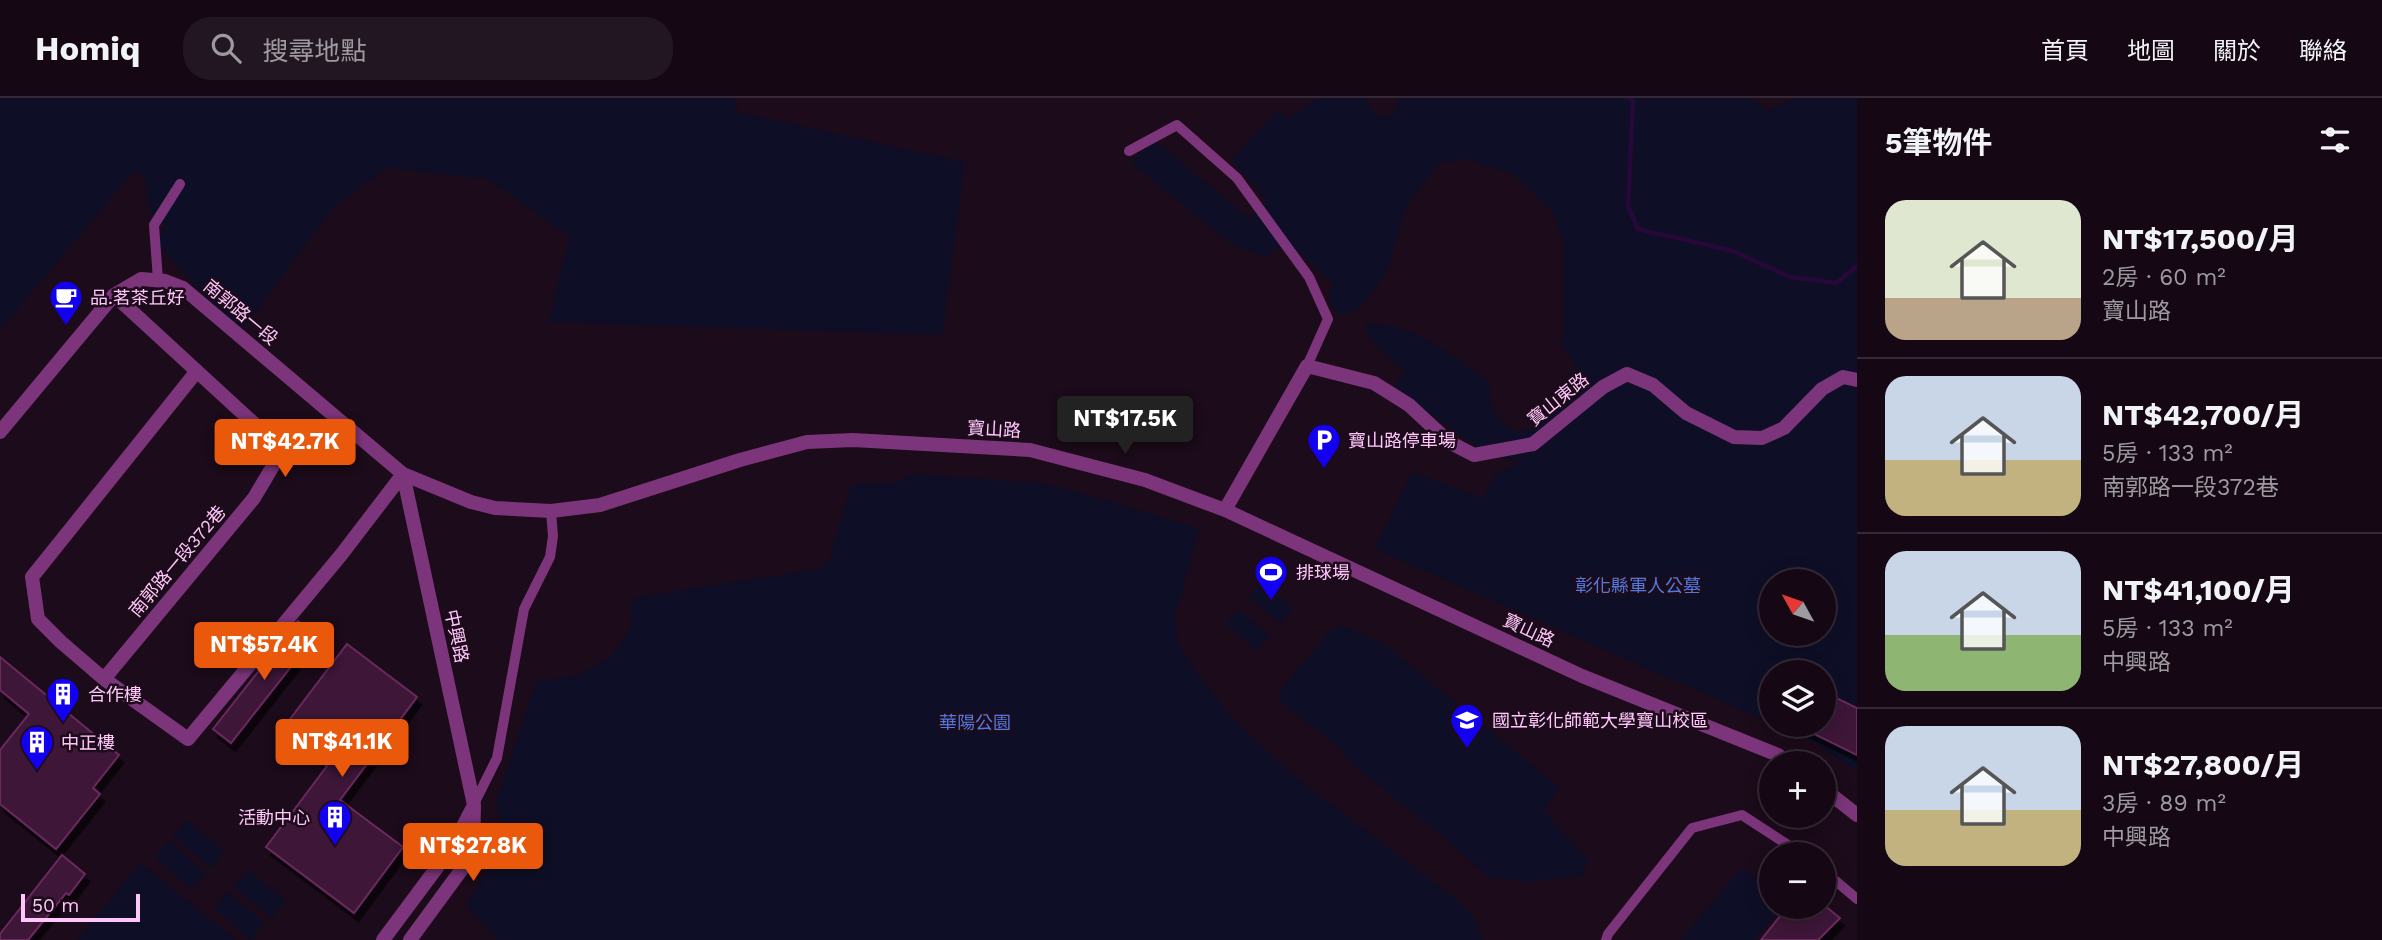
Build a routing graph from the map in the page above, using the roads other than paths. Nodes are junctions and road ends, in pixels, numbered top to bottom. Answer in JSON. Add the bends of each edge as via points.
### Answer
{"nodes":[{"id":1,"x":1129,"y":151,"type":"dead end"},
{"id":2,"x":180,"y":184,"type":"dead end"},
{"id":3,"x":158,"y":280,"type":"junction"},
{"id":4,"x":114,"y":295,"type":"junction"},
{"id":5,"x":1307,"y":366,"type":"junction"},
{"id":6,"x":197,"y":371,"type":"junction"},
{"id":7,"x":1857,"y":380,"type":"edge"},
{"id":8,"x":0,"y":432,"type":"edge"},
{"id":9,"x":403,"y":474,"type":"junction"},
{"id":10,"x":1225,"y":510,"type":"junction"},
{"id":11,"x":551,"y":511,"type":"junction"},
{"id":12,"x":104,"y":679,"type":"junction"},
{"id":13,"x":1768,"y":751,"type":"edge"},
{"id":14,"x":1836,"y":799,"type":"edge"},
{"id":15,"x":474,"y":805,"type":"junction"},
{"id":16,"x":1857,"y":816,"type":"edge"},
{"id":17,"x":1784,"y":842,"type":"edge"},
{"id":18,"x":1836,"y":881,"type":"edge"},
{"id":19,"x":1857,"y":899,"type":"edge"},
{"id":20,"x":383,"y":940,"type":"edge"},
{"id":21,"x":410,"y":940,"type":"edge"},
{"id":22,"x":1606,"y":940,"type":"edge"}],
"edges":[{"from":1,"to":5,"type":"lane","via":[[1177,125],[1237,178],[1309,277],[1328,319]]},
{"from":2,"to":3,"type":"lane","via":[[154,225]]},
{"from":3,"to":4,"type":"street","via":[[141,279]]},
{"from":3,"to":9,"type":"street","name":"南郭路一段","via":[[183,288]]},
{"from":4,"to":6,"type":"street","name":"南郭路一段372巷"},
{"from":4,"to":8,"type":"street"},
{"from":5,"to":7,"type":"street","name":"寶山東路","via":[[1374,383],[1409,405],[1449,442],[1474,455],[1533,444],[1603,387],[1627,374],[1653,385],[1686,413],[1734,438],[1762,438],[1784,428],[1822,389],[1843,377]]},
{"from":5,"to":10,"type":"street"},
{"from":6,"to":12,"type":"street","via":[[32,577],[38,619]]},
{"from":6,"to":12,"type":"street","name":"南郭路一段372巷","via":[[274,442],[276,461],[254,498]]},
{"from":9,"to":11,"type":"street","name":"寶山路","via":[[495,508]]},
{"from":9,"to":12,"type":"street","via":[[188,739]]},
{"from":9,"to":15,"type":"street","name":"中興路"},
{"from":10,"to":11,"type":"street","name":"寶山路","via":[[1145,480],[1030,450],[853,440],[807,442],[600,505]]},
{"from":10,"to":13,"type":"street","name":"寶山路","via":[[1582,676]]},
{"from":11,"to":15,"type":"lane","via":[[550,557],[524,609],[497,758]]},
{"from":14,"to":16,"type":"street"},
{"from":15,"to":20,"type":"street","via":[[453,846]]},
{"from":15,"to":21,"type":"street","name":"中興路","via":[[473,854]]},
{"from":17,"to":22,"type":"lane","via":[[1742,815],[1692,828]]},
{"from":18,"to":19,"type":"lane"}]}
